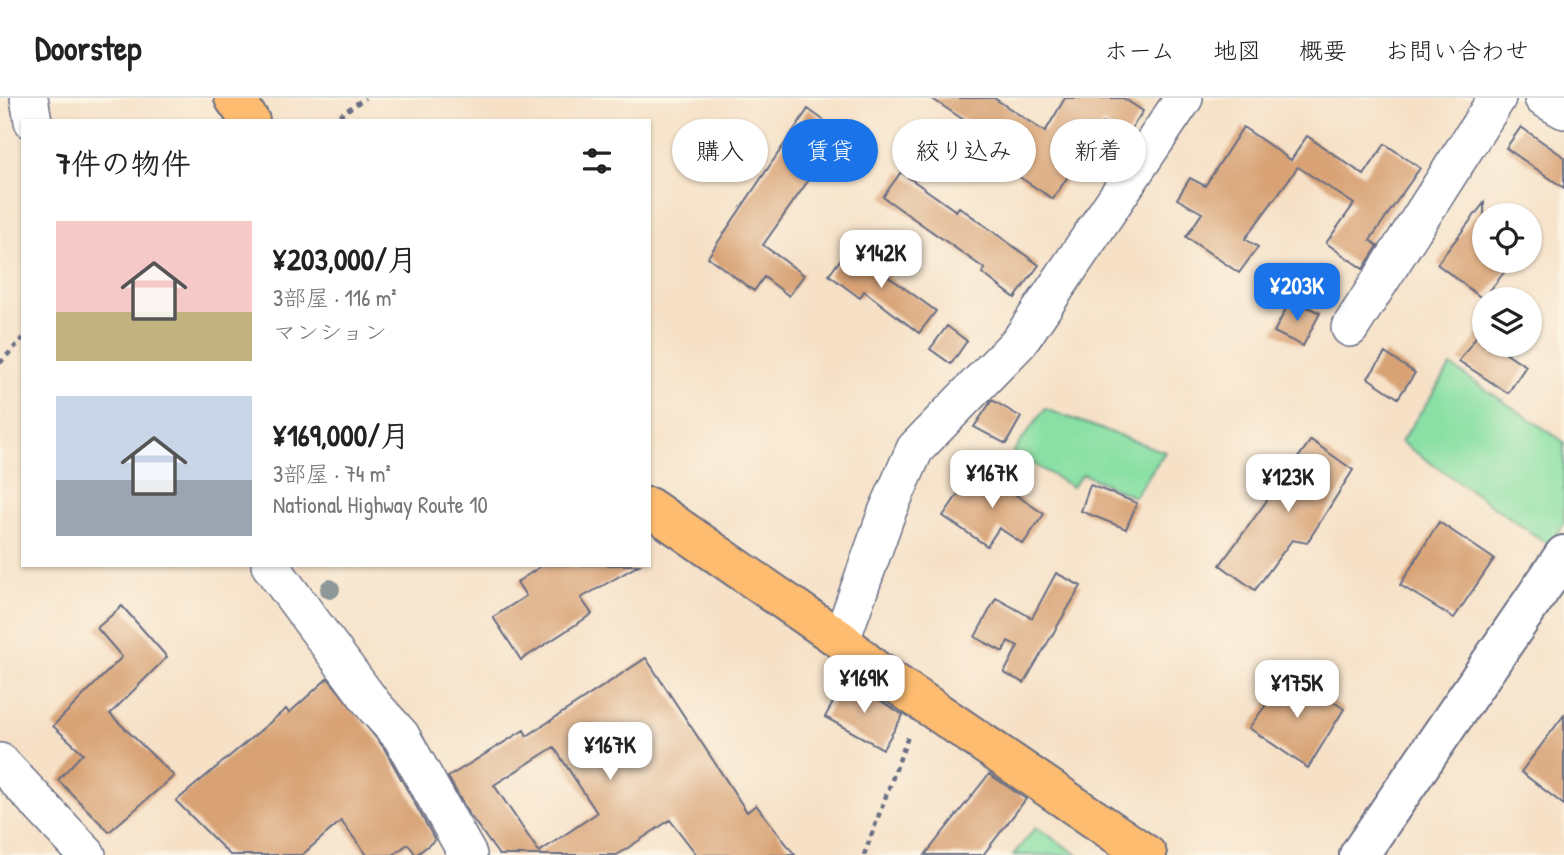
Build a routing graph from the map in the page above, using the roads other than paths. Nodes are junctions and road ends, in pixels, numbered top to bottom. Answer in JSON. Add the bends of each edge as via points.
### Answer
{"nodes":[{"id":1,"x":29,"y":98,"type":"edge"},
{"id":2,"x":234,"y":98,"type":"edge"},
{"id":3,"x":1497,"y":98,"type":"edge"},
{"id":4,"x":1543,"y":98,"type":"edge"},
{"id":5,"x":1175,"y":101,"type":"edge"},
{"id":6,"x":1564,"y":110,"type":"edge"},
{"id":7,"x":33,"y":119,"type":"edge"},
{"id":8,"x":249,"y":119,"type":"edge"},
{"id":9,"x":1350,"y":328,"type":"dead end"},
{"id":10,"x":651,"y":508,"type":"edge"},
{"id":11,"x":1564,"y":555,"type":"edge"},
{"id":12,"x":271,"y":567,"type":"edge"},
{"id":13,"x":841,"y":640,"type":"junction"},
{"id":14,"x":0,"y":762,"type":"edge"},
{"id":15,"x":87,"y":855,"type":"edge"},
{"id":16,"x":468,"y":855,"type":"edge"},
{"id":17,"x":1147,"y":855,"type":"edge"},
{"id":18,"x":1359,"y":855,"type":"edge"}],
"edges":[{"from":1,"to":7,"type":"street"},
{"from":2,"to":8,"type":"highway"},
{"from":3,"to":9,"type":"street"},
{"from":4,"to":6,"type":"street"},
{"from":5,"to":13,"type":"street","via":[[1020,341],[915,449]]},
{"from":10,"to":13,"type":"highway"},
{"from":11,"to":18,"type":"street"},
{"from":12,"to":16,"type":"street","via":[[401,736]]},
{"from":13,"to":17,"type":"highway","via":[[873,668]]},
{"from":14,"to":15,"type":"street"}]}
